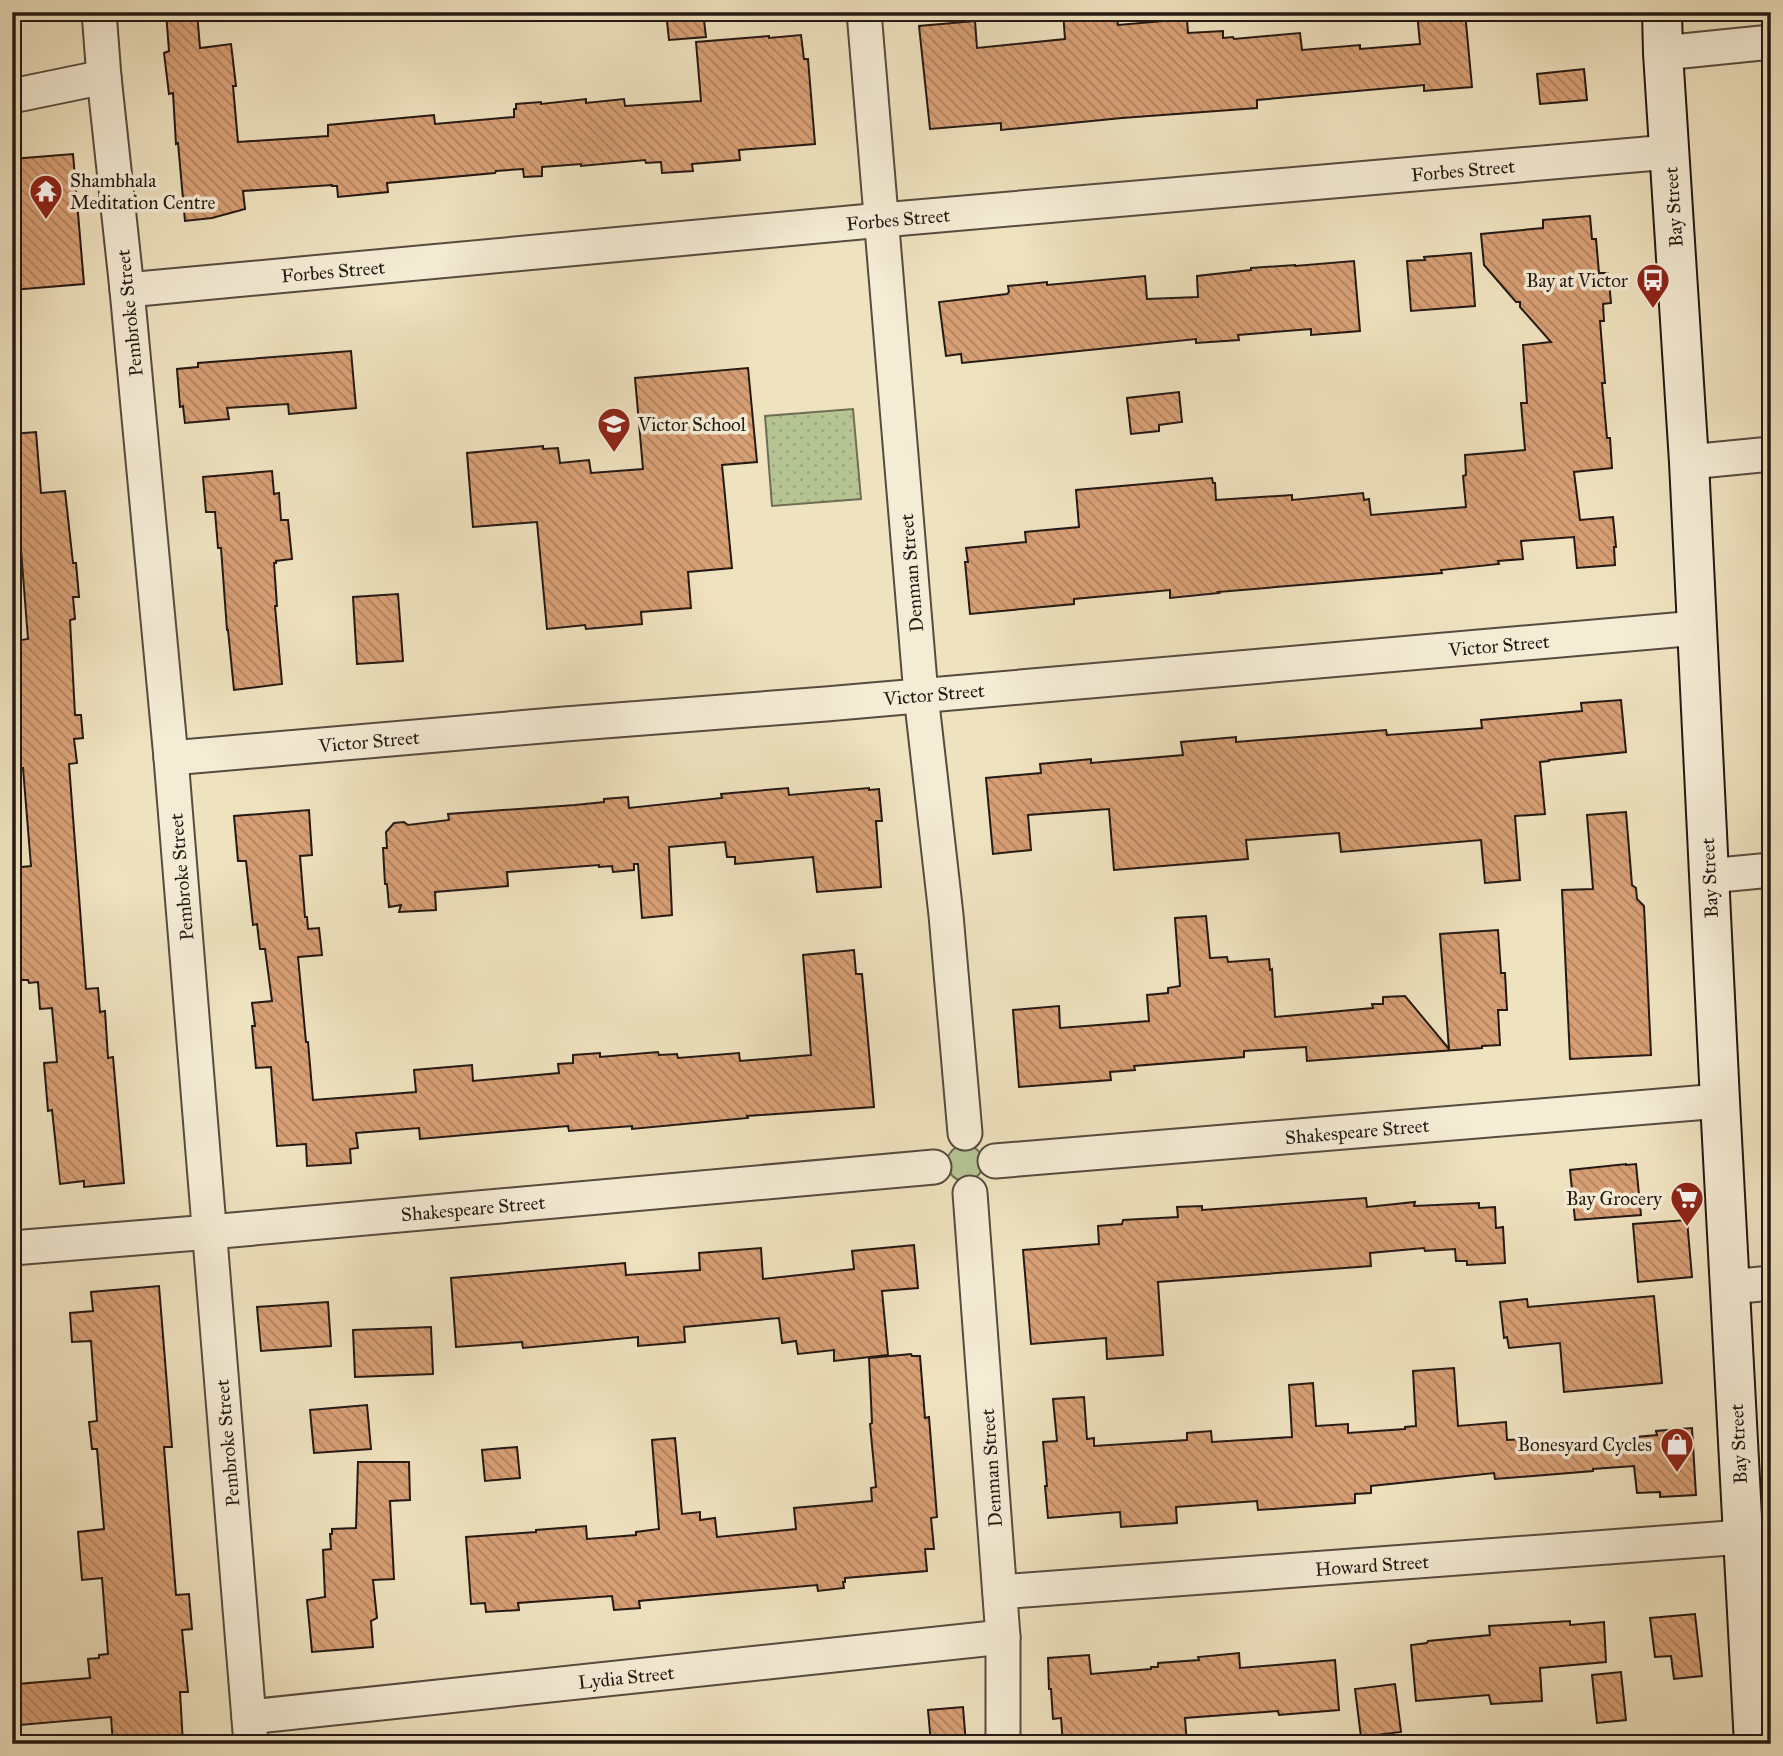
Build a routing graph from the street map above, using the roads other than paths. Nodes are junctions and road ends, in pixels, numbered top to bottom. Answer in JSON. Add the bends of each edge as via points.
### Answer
{"nodes":[{"id":1,"x":99,"y":12,"type":"edge"},
{"id":2,"x":864,"y":12,"type":"edge"},
{"id":3,"x":1662,"y":12,"type":"edge"},
{"id":4,"x":1771,"y":42,"type":"edge"},
{"id":5,"x":1663,"y":53,"type":"junction"},
{"id":6,"x":104,"y":77,"type":"junction"},
{"id":7,"x":12,"y":96,"type":"edge"},
{"id":8,"x":1669,"y":152,"type":"junction"},
{"id":9,"x":882,"y":220,"type":"junction"},
{"id":10,"x":127,"y":290,"type":"junction"},
{"id":11,"x":1771,"y":454,"type":"edge"},
{"id":12,"x":1689,"y":462,"type":"junction"},
{"id":13,"x":1697,"y":628,"type":"junction"},
{"id":14,"x":921,"y":695,"type":"junction"},
{"id":15,"x":171,"y":758,"type":"junction"},
{"id":16,"x":1771,"y":870,"type":"edge"},
{"id":17,"x":1709,"y":876,"type":"junction"},
{"id":18,"x":1720,"y":1101,"type":"junction"},
{"id":19,"x":965,"y":1133,"type":"junction"},
{"id":20,"x":995,"y":1161,"type":"junction"},
{"id":21,"x":934,"y":1167,"type":"junction"},
{"id":22,"x":970,"y":1193,"type":"junction"},
{"id":23,"x":209,"y":1232,"type":"junction"},
{"id":24,"x":12,"y":1248,"type":"edge"},
{"id":25,"x":1771,"y":1283,"type":"edge"},
{"id":26,"x":1730,"y":1287,"type":"junction"},
{"id":27,"x":1744,"y":1537,"type":"junction"},
{"id":28,"x":1000,"y":1592,"type":"junction"},
{"id":29,"x":1003,"y":1637,"type":"junction"},
{"id":30,"x":250,"y":1730,"type":"edge"},
{"id":31,"x":1003,"y":1744,"type":"edge"},
{"id":32,"x":1754,"y":1744,"type":"edge"}],
"edges":[{"from":1,"to":6,"type":"street","name":"Pembroke Street"},
{"from":2,"to":9,"type":"street","name":"Denman Street"},
{"from":3,"to":5,"type":"main road","name":"Bay Street"},
{"from":4,"to":5,"type":"street"},
{"from":5,"to":8,"type":"main road","name":"Bay Street"},
{"from":6,"to":7,"type":"street"},
{"from":6,"to":10,"type":"street","name":"Pembroke Street"},
{"from":8,"to":9,"type":"street","name":"Forbes Street"},
{"from":8,"to":12,"type":"main road","name":"Bay Street"},
{"from":9,"to":10,"type":"street","name":"Forbes Street"},
{"from":9,"to":14,"type":"street","name":"Denman Street"},
{"from":10,"to":15,"type":"street","name":"Pembroke Street"},
{"from":11,"to":12,"type":"street"},
{"from":12,"to":13,"type":"main road","name":"Bay Street"},
{"from":13,"to":14,"type":"street","name":"Victor Street"},
{"from":13,"to":17,"type":"main road","name":"Bay Street"},
{"from":14,"to":15,"type":"street","name":"Victor Street"},
{"from":14,"to":19,"type":"street","name":"Denman Street"},
{"from":15,"to":23,"type":"street","name":"Pembroke Street"},
{"from":16,"to":17,"type":"street"},
{"from":17,"to":18,"type":"main road","name":"Bay Street"},
{"from":18,"to":20,"type":"street","name":"Shakespeare Street"},
{"from":18,"to":26,"type":"main road","name":"Bay Street"},
{"from":19,"to":20,"type":"street","via":[[985,1142]]},
{"from":19,"to":21,"type":"street","via":[[942,1143]]},
{"from":20,"to":22,"type":"street","via":[[988,1182]]},
{"from":21,"to":22,"type":"street","via":[[947,1187]]},
{"from":21,"to":23,"type":"street","name":"Shakespeare Street"},
{"from":22,"to":28,"type":"street","name":"Denman Street"},
{"from":23,"to":24,"type":"street","name":"Shakespeare Street"},
{"from":23,"to":30,"type":"street","name":"Pembroke Street"},
{"from":25,"to":26,"type":"street"},
{"from":26,"to":27,"type":"main road","name":"Bay Street"},
{"from":27,"to":28,"type":"street","name":"Howard Street"},
{"from":27,"to":32,"type":"main road","name":"Bay Street"},
{"from":28,"to":29,"type":"street","name":"Denman Street"},
{"from":29,"to":30,"type":"street","name":"Lydia Street"},
{"from":29,"to":31,"type":"street","name":"Denman Street"}]}
